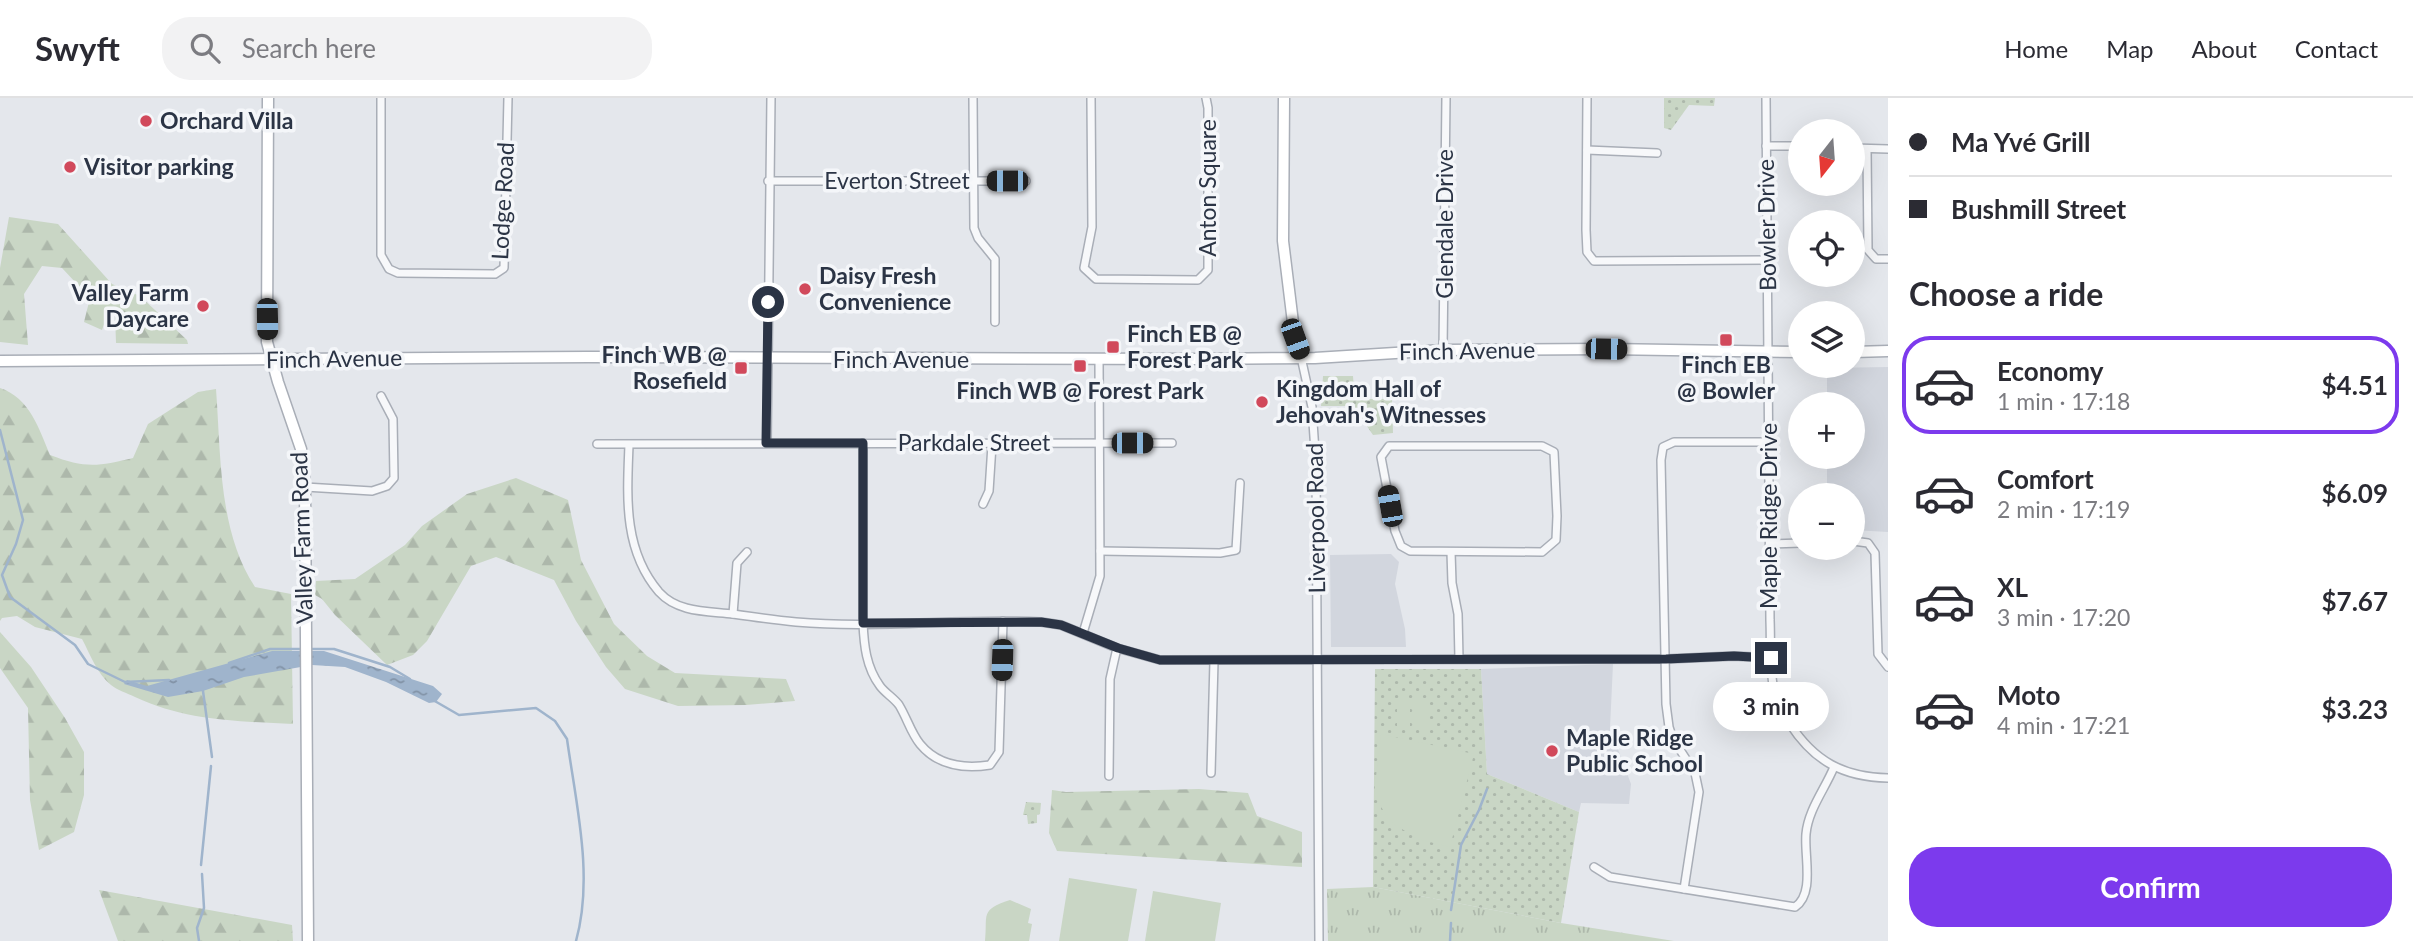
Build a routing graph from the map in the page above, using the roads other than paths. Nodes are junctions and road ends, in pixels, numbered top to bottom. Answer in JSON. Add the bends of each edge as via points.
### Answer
{"nodes":[{"id":1,"x":268,"y":98,"type":"edge"},
{"id":2,"x":381,"y":98,"type":"edge"},
{"id":3,"x":508,"y":98,"type":"edge"},
{"id":4,"x":771,"y":98,"type":"edge"},
{"id":5,"x":973,"y":98,"type":"edge"},
{"id":6,"x":1091,"y":98,"type":"edge"},
{"id":7,"x":1206,"y":98,"type":"edge"},
{"id":8,"x":1284,"y":98,"type":"edge"},
{"id":9,"x":1446,"y":98,"type":"edge"},
{"id":10,"x":1587,"y":98,"type":"edge"},
{"id":11,"x":1766,"y":98,"type":"edge"},
{"id":12,"x":1766,"y":146,"type":"junction"},
{"id":13,"x":1788,"y":146,"type":"edge"},
{"id":14,"x":1867,"y":149,"type":"joint"},
{"id":15,"x":1888,"y":149,"type":"edge"},
{"id":16,"x":1587,"y":150,"type":"junction"},
{"id":17,"x":1657,"y":153,"type":"dead end"},
{"id":18,"x":768,"y":181,"type":"junction"},
{"id":19,"x":973,"y":181,"type":"junction"},
{"id":20,"x":1026,"y":181,"type":"dead end"},
{"id":21,"x":1888,"y":259,"type":"edge"},
{"id":22,"x":1767,"y":260,"type":"junction"},
{"id":23,"x":995,"y":322,"type":"dead end"},
{"id":24,"x":1443,"y":350,"type":"junction"},
{"id":25,"x":1888,"y":351,"type":"edge"},
{"id":26,"x":1788,"y":352,"type":"edge"},
{"id":27,"x":1865,"y":352,"type":"edge"},
{"id":28,"x":1769,"y":353,"type":"junction"},
{"id":29,"x":1301,"y":357,"type":"junction"},
{"id":30,"x":271,"y":359,"type":"junction"},
{"id":31,"x":768,"y":359,"type":"junction"},
{"id":32,"x":1099,"y":359,"type":"junction"},
{"id":33,"x":0,"y":361,"type":"edge"},
{"id":34,"x":381,"y":396,"type":"dead end"},
{"id":35,"x":1768,"y":442,"type":"junction"},
{"id":36,"x":766,"y":443,"type":"junction"},
{"id":37,"x":863,"y":443,"type":"junction"},
{"id":38,"x":1099,"y":443,"type":"junction"},
{"id":39,"x":1172,"y":443,"type":"dead end"},
{"id":40,"x":597,"y":444,"type":"dead end"},
{"id":41,"x":992,"y":444,"type":"junction"},
{"id":42,"x":629,"y":445,"type":"junction"},
{"id":43,"x":1240,"y":483,"type":"dead end"},
{"id":44,"x":304,"y":487,"type":"junction"},
{"id":45,"x":983,"y":504,"type":"dead end"},
{"id":46,"x":1788,"y":543,"type":"edge"},
{"id":47,"x":1865,"y":543,"type":"edge"},
{"id":48,"x":1771,"y":544,"type":"junction"},
{"id":49,"x":1100,"y":551,"type":"junction"},
{"id":50,"x":747,"y":552,"type":"dead end"},
{"id":51,"x":1451,"y":552,"type":"junction"},
{"id":52,"x":733,"y":614,"type":"junction"},
{"id":53,"x":1003,"y":621,"type":"junction"},
{"id":54,"x":863,"y":623,"type":"junction"},
{"id":55,"x":1083,"y":634,"type":"junction"},
{"id":56,"x":1118,"y":648,"type":"junction"},
{"id":57,"x":1771,"y":658,"type":"junction"},
{"id":58,"x":1458,"y":659,"type":"junction"},
{"id":59,"x":1666,"y":659,"type":"junction"},
{"id":60,"x":1318,"y":660,"type":"junction"},
{"id":61,"x":1214,"y":662,"type":"junction"},
{"id":62,"x":1888,"y":667,"type":"edge"},
{"id":63,"x":1833,"y":767,"type":"junction"},
{"id":64,"x":1211,"y":774,"type":"dead end"},
{"id":65,"x":1110,"y":776,"type":"dead end"},
{"id":66,"x":1888,"y":778,"type":"edge"},
{"id":67,"x":1594,"y":867,"type":"dead end"},
{"id":68,"x":1684,"y":888,"type":"junction"},
{"id":69,"x":308,"y":941,"type":"edge"},
{"id":70,"x":1319,"y":941,"type":"edge"}],
"edges":[{"from":1,"to":30,"type":"main road","name":"Valley Farm Road","via":[[266,293]]},
{"from":2,"to":3,"type":"street","name":"Lodge Road","via":[[381,255],[389,269],[398,273],[495,274],[504,268]]},
{"from":4,"to":18,"type":"street"},
{"from":5,"to":19,"type":"street"},
{"from":6,"to":7,"type":"street","name":"Anton Square","via":[[1092,227],[1084,268],[1096,279],[1185,280],[1198,280],[1208,270]]},
{"from":8,"to":29,"type":"main road","name":"Liverpool Road","via":[[1283,241]]},
{"from":9,"to":24,"type":"street","name":"Glendale Drive"},
{"from":10,"to":16,"type":"street"},
{"from":11,"to":12,"type":"street","name":"Bowler Drive"},
{"from":12,"to":13,"type":"street"},
{"from":12,"to":22,"type":"street","name":"Bowler Drive"},
{"from":14,"to":15,"type":"street"},
{"from":14,"to":21,"type":"street","via":[[1868,250],[1876,259]]},
{"from":16,"to":17,"type":"street"},
{"from":16,"to":22,"type":"street","via":[[1587,252],[1594,261]]},
{"from":18,"to":19,"type":"street","name":"Everton Street"},
{"from":18,"to":31,"type":"street"},
{"from":19,"to":20,"type":"street","name":"Everton Street"},
{"from":19,"to":23,"type":"street","via":[[974,228],[995,259]]},
{"from":22,"to":28,"type":"street","name":"Bowler Drive"},
{"from":24,"to":28,"type":"main road","name":"Finch Avenue"},
{"from":24,"to":29,"type":"main road","name":"Finch Avenue"},
{"from":25,"to":27,"type":"main road"},
{"from":26,"to":28,"type":"main road","name":"Finch Avenue"},
{"from":28,"to":35,"type":"street","name":"Maple Ridge Drive"},
{"from":29,"to":32,"type":"main road","name":"Finch Avenue"},
{"from":29,"to":60,"type":"street","name":"Liverpool Road","via":[[1312,408],[1316,467]]},
{"from":30,"to":31,"type":"main road","name":"Finch Avenue"},
{"from":30,"to":33,"type":"main road","name":"Finch Avenue"},
{"from":30,"to":44,"type":"main road","name":"Valley Farm Road","via":[[301,449]]},
{"from":31,"to":32,"type":"main road","name":"Finch Avenue"},
{"from":31,"to":36,"type":"street"},
{"from":32,"to":38,"type":"street"},
{"from":34,"to":44,"type":"street","via":[[393,419],[394,478],[372,491]]},
{"from":35,"to":48,"type":"street","name":"Maple Ridge Drive"},
{"from":35,"to":59,"type":"street","via":[[1674,442],[1663,447]]},
{"from":36,"to":37,"type":"street","name":"Parkdale Street"},
{"from":36,"to":42,"type":"street","name":"Parkdale Street"},
{"from":37,"to":41,"type":"street","name":"Parkdale Street"},
{"from":37,"to":54,"type":"street"},
{"from":38,"to":39,"type":"street","name":"Parkdale Street"},
{"from":38,"to":41,"type":"street","name":"Parkdale Street"},
{"from":38,"to":49,"type":"street"},
{"from":40,"to":42,"type":"street","name":"Parkdale Street"},
{"from":41,"to":45,"type":"street","via":[[989,491]]},
{"from":42,"to":52,"type":"street","via":[[627,517],[649,579],[675,604]]},
{"from":43,"to":49,"type":"street","via":[[1236,550]]},
{"from":44,"to":69,"type":"main road","name":"Valley Farm Road"},
{"from":46,"to":48,"type":"street"},
{"from":47,"to":62,"type":"street","via":[[1875,554],[1878,654]]},
{"from":48,"to":57,"type":"street","name":"Maple Ridge Drive"},
{"from":49,"to":55,"type":"street","via":[[1100,576]]},
{"from":50,"to":52,"type":"street","via":[[737,563]]},
{"from":51,"to":51,"type":"street","via":[[1542,552],[1550,547],[1556,540],[1554,452],[1542,446],[1387,448],[1381,457],[1401,546],[1410,551]]},
{"from":51,"to":58,"type":"street"},
{"from":52,"to":54,"type":"street"},
{"from":53,"to":54,"type":"street"},
{"from":53,"to":54,"type":"street","via":[[999,752],[990,765],[972,768],[953,766],[919,743],[898,703],[880,686],[869,665]]},
{"from":53,"to":55,"type":"street","via":[[1061,625]]},
{"from":55,"to":56,"type":"street"},
{"from":56,"to":61,"type":"street","via":[[1160,660]]},
{"from":56,"to":65,"type":"street","via":[[1110,679]]},
{"from":57,"to":59,"type":"street"},
{"from":57,"to":63,"type":"street","name":"Maple Ridge Drive","via":[[1774,692],[1783,712],[1798,737]]},
{"from":58,"to":59,"type":"street"},
{"from":58,"to":60,"type":"street"},
{"from":59,"to":68,"type":"street","via":[[1669,727],[1695,773],[1699,792]]},
{"from":60,"to":61,"type":"street"},
{"from":60,"to":70,"type":"street","name":"Liverpool Road"},
{"from":61,"to":64,"type":"street"},
{"from":63,"to":66,"type":"street","name":"Maple Ridge Drive","via":[[1867,778]]},
{"from":63,"to":68,"type":"street","via":[[1806,832],[1802,902],[1794,907]]},
{"from":67,"to":68,"type":"street","via":[[1610,877]]}]}
